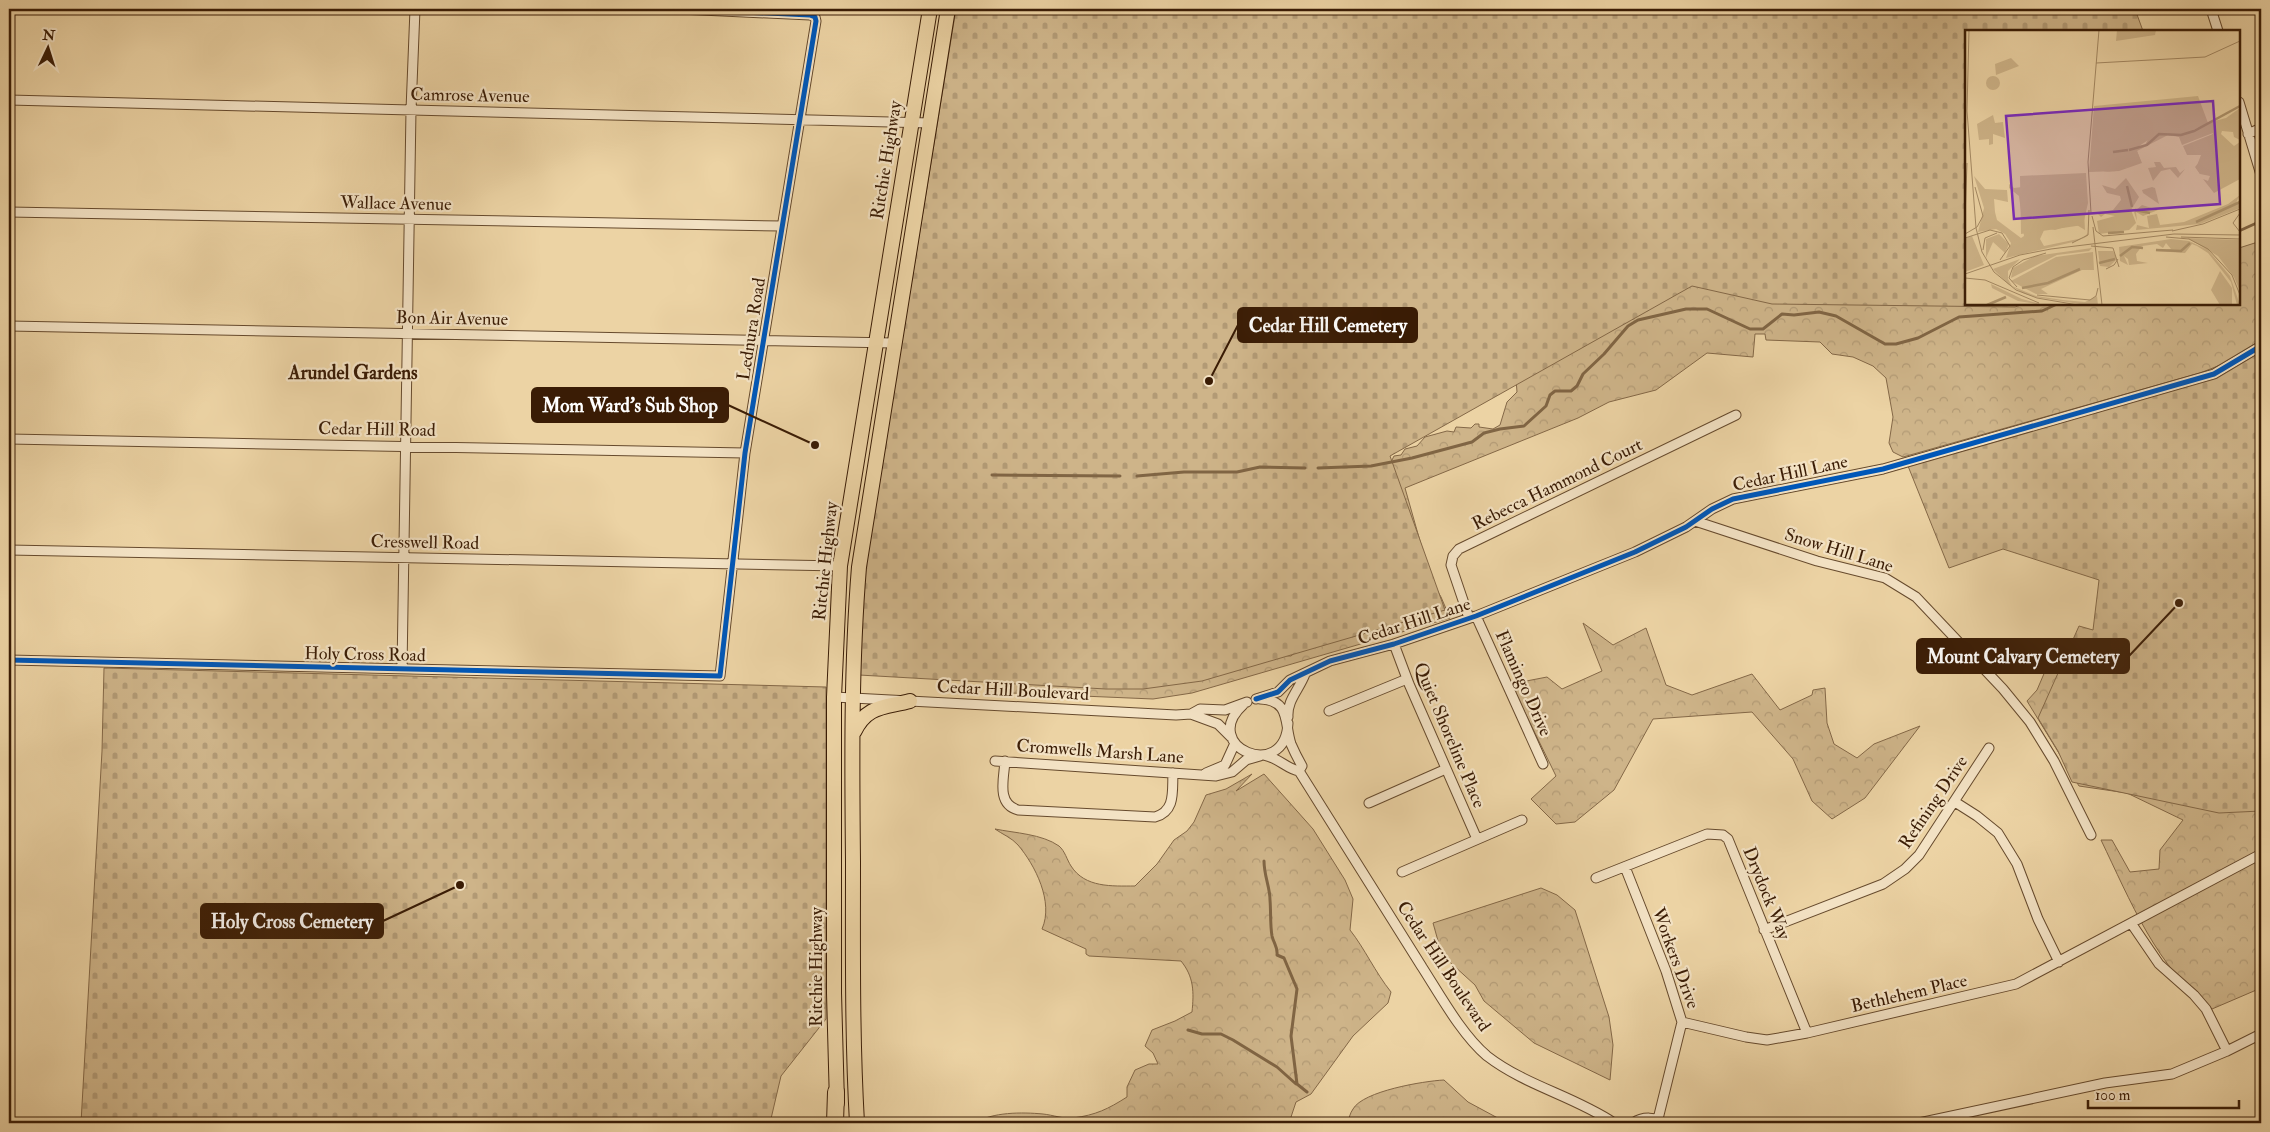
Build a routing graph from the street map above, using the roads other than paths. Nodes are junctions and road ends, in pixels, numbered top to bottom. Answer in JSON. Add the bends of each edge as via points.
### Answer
{"nodes":[{"id":1,"x":415,"y":9,"type":"edge"},
{"id":2,"x":680,"y":9,"type":"edge"},
{"id":3,"x":930,"y":9,"type":"edge"},
{"id":4,"x":948,"y":9,"type":"edge"},
{"id":5,"x":2211,"y":9,"type":"edge"},
{"id":6,"x":2218,"y":30,"type":"edge"},
{"id":7,"x":9,"y":100,"type":"edge"},
{"id":8,"x":2240,"y":106,"type":"edge"},
{"id":9,"x":411,"y":110,"type":"junction"},
{"id":10,"x":799,"y":120,"type":"junction"},
{"id":11,"x":911,"y":122,"type":"junction"},
{"id":12,"x":930,"y":123,"type":"junction"},
{"id":13,"x":2261,"y":128,"type":"edge"},
{"id":14,"x":2248,"y":134,"type":"junction"},
{"id":15,"x":2261,"y":175,"type":"edge"},
{"id":16,"x":9,"y":212,"type":"edge"},
{"id":17,"x":410,"y":220,"type":"junction"},
{"id":18,"x":782,"y":226,"type":"junction"},
{"id":19,"x":9,"y":326,"type":"edge"},
{"id":20,"x":408,"y":334,"type":"junction"},
{"id":21,"x":763,"y":341,"type":"junction"},
{"id":22,"x":874,"y":343,"type":"junction"},
{"id":23,"x":894,"y":343,"type":"junction"},
{"id":24,"x":2261,"y":346,"type":"edge"},
{"id":25,"x":1736,"y":415,"type":"dead end"},
{"id":26,"x":9,"y":439,"type":"edge"},
{"id":27,"x":406,"y":446,"type":"junction"},
{"id":28,"x":745,"y":453,"type":"junction"},
{"id":29,"x":1695,"y":521,"type":"junction"},
{"id":30,"x":9,"y":550,"type":"edge"},
{"id":31,"x":403,"y":558,"type":"junction"},
{"id":32,"x":732,"y":564,"type":"junction"},
{"id":33,"x":840,"y":566,"type":"junction"},
{"id":34,"x":1472,"y":617,"type":"junction"},
{"id":35,"x":1394,"y":644,"type":"junction"},
{"id":36,"x":9,"y":660,"type":"edge"},
{"id":37,"x":402,"y":669,"type":"junction"},
{"id":38,"x":1304,"y":674,"type":"junction"},
{"id":39,"x":720,"y":676,"type":"joint"},
{"id":40,"x":1407,"y":679,"type":"junction"},
{"id":41,"x":834,"y":697,"type":"junction"},
{"id":42,"x":853,"y":698,"type":"junction"},
{"id":43,"x":910,"y":701,"type":"junction"},
{"id":44,"x":1252,"y":701,"type":"junction"},
{"id":45,"x":1329,"y":711,"type":"dead end"},
{"id":46,"x":1191,"y":714,"type":"junction"},
{"id":47,"x":1288,"y":722,"type":"junction"},
{"id":48,"x":853,"y":735,"type":"junction"},
{"id":49,"x":1233,"y":740,"type":"junction"},
{"id":50,"x":1989,"y":748,"type":"dead end"},
{"id":51,"x":1262,"y":755,"type":"junction"},
{"id":52,"x":995,"y":761,"type":"dead end"},
{"id":53,"x":1005,"y":761,"type":"junction"},
{"id":54,"x":1543,"y":764,"type":"dead end"},
{"id":55,"x":1446,"y":768,"type":"junction"},
{"id":56,"x":1299,"y":772,"type":"junction"},
{"id":57,"x":1173,"y":773,"type":"junction"},
{"id":58,"x":1202,"y":775,"type":"junction"},
{"id":59,"x":1955,"y":802,"type":"junction"},
{"id":60,"x":1369,"y":803,"type":"dead end"},
{"id":61,"x":1522,"y":820,"type":"dead end"},
{"id":62,"x":2091,"y":836,"type":"dead end"},
{"id":63,"x":1477,"y":839,"type":"junction"},
{"id":64,"x":2261,"y":854,"type":"edge"},
{"id":65,"x":1625,"y":867,"type":"junction"},
{"id":66,"x":1402,"y":872,"type":"dead end"},
{"id":67,"x":1596,"y":878,"type":"dead end"},
{"id":68,"x":2131,"y":923,"type":"junction"},
{"id":69,"x":1764,"y":930,"type":"junction"},
{"id":70,"x":2059,"y":962,"type":"junction"},
{"id":71,"x":1682,"y":1022,"type":"junction"},
{"id":72,"x":1807,"y":1033,"type":"junction"},
{"id":73,"x":2261,"y":1034,"type":"edge"},
{"id":74,"x":2227,"y":1051,"type":"junction"},
{"id":75,"x":836,"y":1092,"type":"joint"},
{"id":76,"x":1662,"y":1121,"type":"edge"},
{"id":77,"x":836,"y":1123,"type":"edge"},
{"id":78,"x":857,"y":1123,"type":"edge"},
{"id":79,"x":1614,"y":1123,"type":"edge"},
{"id":80,"x":1632,"y":1123,"type":"edge"},
{"id":81,"x":1919,"y":1123,"type":"edge"}],
"edges":[{"from":1,"to":9,"type":"street"},
{"from":2,"to":10,"type":"street","name":"Lednura Road","via":[[815,17]]},
{"from":3,"to":11,"type":"main road","name":"Ritchie Highway"},
{"from":4,"to":12,"type":"main road","name":"Ritchie Highway"},
{"from":5,"to":6,"type":"street"},
{"from":7,"to":9,"type":"street","name":"Camrose Avenue"},
{"from":8,"to":14,"type":"street"},
{"from":9,"to":10,"type":"street","name":"Camrose Avenue"},
{"from":9,"to":17,"type":"street"},
{"from":10,"to":11,"type":"street","name":"Camrose Avenue"},
{"from":10,"to":18,"type":"street","name":"Lednura Road"},
{"from":11,"to":12,"type":"street","name":"Camrose Avenue"},
{"from":11,"to":22,"type":"main road","name":"Ritchie Highway"},
{"from":12,"to":23,"type":"main road","name":"Ritchie Highway"},
{"from":13,"to":14,"type":"street"},
{"from":14,"to":15,"type":"street"},
{"from":16,"to":17,"type":"street","name":"Wallace Avenue"},
{"from":17,"to":18,"type":"street","name":"Wallace Avenue"},
{"from":17,"to":20,"type":"street"},
{"from":18,"to":21,"type":"street","name":"Lednura Road"},
{"from":19,"to":20,"type":"street","name":"Bon Air Avenue"},
{"from":20,"to":21,"type":"street","name":"Bon Air Avenue"},
{"from":20,"to":27,"type":"street"},
{"from":21,"to":22,"type":"street","name":"Bon Air Avenue"},
{"from":21,"to":28,"type":"street","name":"Lednura Road"},
{"from":22,"to":23,"type":"street","name":"Bon Air Avenue"},
{"from":22,"to":33,"type":"main road","name":"Ritchie Highway"},
{"from":23,"to":42,"type":"main road","name":"Ritchie Highway","via":[[859,567]]},
{"from":24,"to":29,"type":"street","name":"Cedar Hill Lane","via":[[2214,374],[1884,468],[1733,499]]},
{"from":25,"to":34,"type":"street","name":"Rebecca Hammond Court","via":[[1459,549],[1451,565]]},
{"from":26,"to":27,"type":"street","name":"Cedar Hill Road"},
{"from":27,"to":28,"type":"street","name":"Cedar Hill Road"},
{"from":27,"to":31,"type":"street"},
{"from":28,"to":32,"type":"street","name":"Lednura Road"},
{"from":29,"to":34,"type":"street","name":"Cedar Hill Lane","via":[[1635,552]]},
{"from":29,"to":62,"type":"street","name":"Snow Hill Lane","via":[[1817,561],[1885,578],[1916,597],[2030,722],[2054,761]]},
{"from":30,"to":31,"type":"street","name":"Cresswell Road"},
{"from":31,"to":32,"type":"street","name":"Cresswell Road"},
{"from":31,"to":37,"type":"street"},
{"from":32,"to":33,"type":"street","name":"Cresswell Road"},
{"from":32,"to":39,"type":"street","name":"Lednura Road"},
{"from":33,"to":41,"type":"main road","name":"Ritchie Highway"},
{"from":34,"to":35,"type":"street","name":"Cedar Hill Lane"},
{"from":34,"to":54,"type":"street","name":"Flamingo Drive"},
{"from":35,"to":38,"type":"street","name":"Cedar Hill Lane","via":[[1330,661]]},
{"from":35,"to":40,"type":"street","name":"Quiet Shoreline Place"},
{"from":36,"to":37,"type":"street","name":"Holy Cross Road"},
{"from":37,"to":39,"type":"street","name":"Holy Cross Road"},
{"from":38,"to":44,"type":"street","name":"Cedar Hill Lane","via":[[1290,680],[1278,692]]},
{"from":38,"to":47,"type":"street","via":[[1302,683],[1290,700]]},
{"from":40,"to":45,"type":"street"},
{"from":40,"to":55,"type":"street","name":"Quiet Shoreline Place"},
{"from":41,"to":42,"type":"street","name":"Cedar Hill Boulevard"},
{"from":41,"to":75,"type":"main road","name":"Ritchie Highway"},
{"from":42,"to":43,"type":"street","name":"Cedar Hill Boulevard"},
{"from":42,"to":48,"type":"main road","name":"Ritchie Highway"},
{"from":43,"to":46,"type":"street","name":"Cedar Hill Boulevard"},
{"from":43,"to":48,"type":"main road","via":[[870,711],[860,720]]},
{"from":44,"to":46,"type":"street","name":"Cedar Hill Boulevard","via":[[1225,710],[1200,710]]},
{"from":44,"to":47,"type":"street","name":"Cedar Hill Boulevard","via":[[1274,702],[1284,711]]},
{"from":44,"to":49,"type":"street","via":[[1238,709],[1233,718]]},
{"from":46,"to":49,"type":"street","name":"Cedar Hill Boulevard","via":[[1218,724]]},
{"from":47,"to":51,"type":"street","via":[[1284,742],[1275,751]]},
{"from":47,"to":56,"type":"street","name":"Cedar Hill Boulevard","via":[[1291,744],[1302,766]]},
{"from":48,"to":78,"type":"main road","name":"Ritchie Highway","via":[[853,990]]},
{"from":49,"to":51,"type":"street","name":"Cedar Hill Boulevard","via":[[1247,753]]},
{"from":49,"to":58,"type":"street","name":"Cromwells Marsh Lane","via":[[1225,765]]},
{"from":50,"to":59,"type":"street","name":"Refining Drive"},
{"from":51,"to":56,"type":"street","name":"Cedar Hill Boulevard","via":[[1281,760]]},
{"from":51,"to":58,"type":"street","name":"Cromwells Marsh Lane","via":[[1246,760],[1232,772]]},
{"from":52,"to":53,"type":"street","name":"Cromwells Marsh Lane"},
{"from":53,"to":57,"type":"street","name":"Cromwells Marsh Lane"},
{"from":53,"to":57,"type":"street","via":[[1004,798],[1009,806],[1018,810],[1155,817],[1168,811],[1171,804]]},
{"from":55,"to":60,"type":"street"},
{"from":55,"to":63,"type":"street","name":"Quiet Shoreline Place"},
{"from":56,"to":79,"type":"street","name":"Cedar Hill Boulevard","via":[[1469,1036],[1507,1070],[1598,1112]]},
{"from":57,"to":58,"type":"street","name":"Cromwells Marsh Lane"},
{"from":59,"to":69,"type":"street","name":"Refining Drive","via":[[1920,855],[1905,869],[1882,884]]},
{"from":59,"to":70,"type":"street","via":[[1998,833],[2017,864]]},
{"from":61,"to":63,"type":"street"},
{"from":63,"to":66,"type":"street"},
{"from":64,"to":68,"type":"street","name":"Bethlehem Place"},
{"from":65,"to":67,"type":"street","name":"Drydock Way"},
{"from":65,"to":69,"type":"street","name":"Drydock Way","via":[[1707,834],[1723,835],[1728,839]]},
{"from":65,"to":71,"type":"street","name":"Workers Drive","via":[[1666,971]]},
{"from":68,"to":70,"type":"street","name":"Bethlehem Place"},
{"from":68,"to":74,"type":"street","via":[[2158,964],[2206,1008]]},
{"from":69,"to":72,"type":"street","name":"Drydock Way"},
{"from":70,"to":72,"type":"street","name":"Bethlehem Place","via":[[2016,984]]},
{"from":71,"to":72,"type":"street","name":"Bethlehem Place","via":[[1767,1040]]},
{"from":71,"to":76,"type":"street","name":"Workers Drive"},
{"from":73,"to":74,"type":"street"},
{"from":74,"to":81,"type":"street","via":[[2172,1074],[2105,1084]]},
{"from":75,"to":77,"type":"highway"},
{"from":76,"to":80,"type":"street","via":[[1646,1118]]}]}
